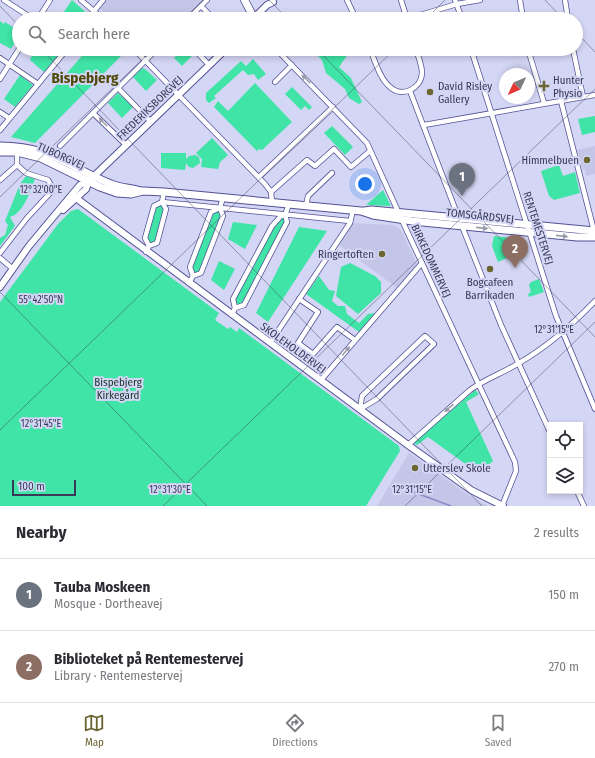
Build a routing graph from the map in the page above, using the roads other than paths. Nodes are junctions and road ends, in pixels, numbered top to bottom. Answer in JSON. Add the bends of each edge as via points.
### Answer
{"nodes":[{"id":1,"x":4,"y":0,"type":"edge"},
{"id":2,"x":50,"y":0,"type":"edge"},
{"id":3,"x":81,"y":0,"type":"edge"},
{"id":4,"x":103,"y":0,"type":"edge"},
{"id":5,"x":207,"y":0,"type":"edge"},
{"id":6,"x":245,"y":0,"type":"edge"},
{"id":7,"x":347,"y":0,"type":"edge"},
{"id":8,"x":400,"y":0,"type":"edge"},
{"id":9,"x":480,"y":0,"type":"edge"},
{"id":10,"x":520,"y":0,"type":"edge"},
{"id":11,"x":565,"y":0,"type":"edge"},
{"id":12,"x":274,"y":1,"type":"edge"},
{"id":13,"x":456,"y":2,"type":"edge"},
{"id":14,"x":201,"y":6,"type":"junction"},
{"id":15,"x":22,"y":12,"type":"edge"},
{"id":16,"x":42,"y":12,"type":"edge"},
{"id":17,"x":96,"y":12,"type":"joint"},
{"id":18,"x":195,"y":12,"type":"edge"},
{"id":19,"x":207,"y":12,"type":"edge"},
{"id":20,"x":252,"y":12,"type":"edge"},
{"id":21,"x":262,"y":12,"type":"edge"},
{"id":22,"x":353,"y":12,"type":"edge"},
{"id":23,"x":404,"y":12,"type":"edge"},
{"id":24,"x":427,"y":12,"type":"edge"},
{"id":25,"x":460,"y":12,"type":"edge"},
{"id":26,"x":522,"y":12,"type":"edge"},
{"id":27,"x":567,"y":12,"type":"edge"},
{"id":28,"x":14,"y":56,"type":"edge"},
{"id":29,"x":61,"y":56,"type":"edge"},
{"id":30,"x":142,"y":56,"type":"edge"},
{"id":31,"x":150,"y":56,"type":"edge"},
{"id":32,"x":201,"y":56,"type":"edge"},
{"id":33,"x":219,"y":56,"type":"edge"},
{"id":34,"x":283,"y":56,"type":"edge"},
{"id":35,"x":374,"y":56,"type":"edge"},
{"id":36,"x":418,"y":56,"type":"edge"},
{"id":37,"x":474,"y":56,"type":"edge"},
{"id":38,"x":530,"y":56,"type":"edge"},
{"id":39,"x":574,"y":56,"type":"edge"},
{"id":40,"x":0,"y":58,"type":"edge"},
{"id":41,"x":146,"y":60,"type":"junction"},
{"id":42,"x":10,"y":63,"type":"junction"},
{"id":43,"x":209,"y":65,"type":"junction"},
{"id":44,"x":292,"y":65,"type":"junction"},
{"id":45,"x":0,"y":79,"type":"edge"},
{"id":46,"x":275,"y":82,"type":"dead end"},
{"id":47,"x":38,"y":84,"type":"junction"},
{"id":48,"x":119,"y":90,"type":"junction"},
{"id":49,"x":410,"y":91,"type":"junction"},
{"id":50,"x":178,"y":94,"type":"junction"},
{"id":51,"x":595,"y":95,"type":"edge"},
{"id":52,"x":583,"y":97,"type":"junction"},
{"id":53,"x":560,"y":101,"type":"junction"},
{"id":54,"x":544,"y":103,"type":"junction"},
{"id":55,"x":333,"y":107,"type":"junction"},
{"id":56,"x":0,"y":112,"type":"edge"},
{"id":57,"x":94,"y":112,"type":"junction"},
{"id":58,"x":491,"y":112,"type":"junction"},
{"id":59,"x":9,"y":118,"type":"junction"},
{"id":60,"x":150,"y":121,"type":"junction"},
{"id":61,"x":424,"y":126,"type":"junction"},
{"id":62,"x":0,"y":130,"type":"edge"},
{"id":63,"x":0,"y":146,"type":"edge"},
{"id":64,"x":60,"y":146,"type":"dead end"},
{"id":65,"x":126,"y":146,"type":"junction"},
{"id":66,"x":370,"y":151,"type":"junction"},
{"id":67,"x":0,"y":152,"type":"edge"},
{"id":68,"x":17,"y":152,"type":"junction"},
{"id":69,"x":17,"y":165,"type":"junction"},
{"id":70,"x":332,"y":173,"type":"dead end"},
{"id":71,"x":259,"y":177,"type":"junction"},
{"id":72,"x":91,"y":178,"type":"junction"},
{"id":73,"x":0,"y":180,"type":"edge"},
{"id":74,"x":164,"y":192,"type":"junction"},
{"id":75,"x":271,"y":192,"type":"junction"},
{"id":76,"x":223,"y":197,"type":"junction"},
{"id":77,"x":76,"y":198,"type":"junction"},
{"id":78,"x":162,"y":202,"type":"junction"},
{"id":79,"x":272,"y":202,"type":"junction"},
{"id":80,"x":289,"y":204,"type":"junction"},
{"id":81,"x":306,"y":206,"type":"junction"},
{"id":82,"x":220,"y":208,"type":"junction"},
{"id":83,"x":353,"y":210,"type":"junction"},
{"id":84,"x":285,"y":215,"type":"junction"},
{"id":85,"x":400,"y":216,"type":"junction"},
{"id":86,"x":53,"y":219,"type":"junction"},
{"id":87,"x":350,"y":221,"type":"junction"},
{"id":88,"x":461,"y":222,"type":"junction"},
{"id":89,"x":527,"y":225,"type":"junction"},
{"id":90,"x":529,"y":233,"type":"junction"},
{"id":91,"x":594,"y":233,"type":"edge"},
{"id":92,"x":147,"y":249,"type":"junction"},
{"id":93,"x":0,"y":253,"type":"edge"},
{"id":94,"x":0,"y":258,"type":"edge"},
{"id":95,"x":422,"y":263,"type":"junction"},
{"id":96,"x":13,"y":269,"type":"junction"},
{"id":97,"x":194,"y":276,"type":"junction"},
{"id":98,"x":189,"y":283,"type":"junction"},
{"id":99,"x":0,"y":287,"type":"edge"},
{"id":100,"x":300,"y":299,"type":"junction"},
{"id":101,"x":595,"y":301,"type":"edge"},
{"id":102,"x":236,"y":308,"type":"junction"},
{"id":103,"x":232,"y":315,"type":"junction"},
{"id":104,"x":563,"y":332,"type":"junction"},
{"id":105,"x":355,"y":340,"type":"junction"},
{"id":106,"x":270,"y":344,"type":"junction"},
{"id":107,"x":518,"y":364,"type":"junction"},
{"id":108,"x":321,"y":380,"type":"junction"},
{"id":109,"x":479,"y":383,"type":"junction"},
{"id":110,"x":360,"y":409,"type":"junction"},
{"id":111,"x":595,"y":409,"type":"edge"},
{"id":112,"x":547,"y":426,"type":"edge"},
{"id":113,"x":408,"y":445,"type":"junction"},
{"id":114,"x":578,"y":494,"type":"edge"},
{"id":115,"x":503,"y":506,"type":"edge"},
{"id":116,"x":584,"y":506,"type":"edge"}],
"edges":[{"from":1,"to":15,"type":"street"},
{"from":2,"to":16,"type":"street"},
{"from":3,"to":17,"type":"street"},
{"from":4,"to":17,"type":"street"},
{"from":5,"to":14,"type":"street"},
{"from":6,"to":20,"type":"street"},
{"from":7,"to":22,"type":"street"},
{"from":8,"to":23,"type":"street"},
{"from":9,"to":13,"type":"street"},
{"from":10,"to":26,"type":"street"},
{"from":11,"to":27,"type":"street"},
{"from":12,"to":21,"type":"street"},
{"from":13,"to":24,"type":"street"},
{"from":13,"to":25,"type":"street"},
{"from":14,"to":18,"type":"street"},
{"from":14,"to":19,"type":"street"},
{"from":28,"to":42,"type":"street"},
{"from":29,"to":47,"type":"street"},
{"from":30,"to":41,"type":"street"},
{"from":31,"to":41,"type":"street"},
{"from":32,"to":43,"type":"street"},
{"from":33,"to":43,"type":"street","name":"FREDERIKSBORGVEJ"},
{"from":34,"to":44,"type":"street","name":"BIRKEDOMMERVEJ"},
{"from":35,"to":49,"type":"street","via":[[389,87],[397,91]]},
{"from":36,"to":49,"type":"street","via":[[422,73],[417,85]]},
{"from":37,"to":58,"type":"street","name":"RENTEMESTERVEJ"},
{"from":38,"to":54,"type":"street"},
{"from":39,"to":52,"type":"street"},
{"from":40,"to":42,"type":"street"},
{"from":41,"to":48,"type":"street"},
{"from":41,"to":50,"type":"street"},
{"from":42,"to":45,"type":"street"},
{"from":42,"to":47,"type":"street"},
{"from":43,"to":50,"type":"street","name":"FREDERIKSBORGVEJ"},
{"from":44,"to":46,"type":"street"},
{"from":55,"to":44,"type":"street","name":"BIRKEDOMMERVEJ","one_way":true},
{"from":47,"to":59,"type":"street"},
{"from":48,"to":57,"type":"street"},
{"from":48,"to":60,"type":"street"},
{"from":49,"to":61,"type":"street"},
{"from":50,"to":60,"type":"street","name":"FREDERIKSBORGVEJ"},
{"from":50,"to":71,"type":"street"},
{"from":51,"to":52,"type":"street"},
{"from":52,"to":53,"type":"street"},
{"from":53,"to":54,"type":"street"},
{"from":53,"to":91,"type":"street"},
{"from":54,"to":58,"type":"street"},
{"from":55,"to":66,"type":"street","name":"BIRKEDOMMERVEJ","via":[[368,143]]},
{"from":55,"to":71,"type":"street"},
{"from":56,"to":59,"type":"street"},
{"from":57,"to":64,"type":"street"},
{"from":65,"to":57,"type":"street","one_way":true},
{"from":58,"to":61,"type":"street"},
{"from":58,"to":89,"type":"street","name":"RENTEMESTERVEJ"},
{"from":59,"to":62,"type":"street"},
{"from":60,"to":65,"type":"street","name":"FREDERIKSBORGVEJ"},
{"from":61,"to":88,"type":"street"},
{"from":63,"to":72,"type":"main road","name":"TUBORGVEJ","via":[[38,150],[57,156]]},
{"from":65,"to":72,"type":"street","name":"FREDERIKSBORGVEJ"},
{"from":66,"to":75,"type":"street","via":[[351,167],[334,149],[315,166],[307,160]]},
{"from":66,"to":85,"type":"street","name":"BIRKEDOMMERVEJ"},
{"from":67,"to":68,"type":"main road","name":"TUBORGVEJ"},
{"from":68,"to":69,"type":"street"},
{"from":68,"to":72,"type":"main road","name":"TUBORGVEJ","via":[[41,158]]},
{"from":69,"to":73,"type":"street"},
{"from":69,"to":93,"type":"street","via":[[26,173],[48,180],[52,191]]},
{"from":70,"to":81,"type":"street","via":[[308,196]]},
{"from":71,"to":75,"type":"street"},
{"from":72,"to":74,"type":"main road","name":"TOMSGÅRDSVEJ","via":[[143,191]]},
{"from":72,"to":77,"type":"street","name":"FREDERIKSBORGVEJ","via":[[86,189]]},
{"from":72,"to":86,"type":"street","name":"FREDERIKSBORGVEJ","via":[[80,185]]},
{"from":74,"to":76,"type":"main road","name":"TOMSGÅRDSVEJ"},
{"from":74,"to":78,"type":"street"},
{"from":75,"to":79,"type":"street"},
{"from":76,"to":79,"type":"main road","name":"TOMSGÅRDSVEJ"},
{"from":76,"to":82,"type":"street"},
{"from":77,"to":86,"type":"street","name":"FREDERIKSBORGVEJ"},
{"from":77,"to":92,"type":"street","name":"SKOLEHOLDERVEJ"},
{"from":78,"to":82,"type":"street"},
{"from":78,"to":92,"type":"street","via":[[154,206],[145,238]]},
{"from":78,"to":92,"type":"street","via":[[166,209],[157,243]]},
{"from":79,"to":80,"type":"main road","name":"TOMSGÅRDSVEJ"},
{"from":80,"to":81,"type":"main road","name":"TOMSGÅRDSVEJ"},
{"from":80,"to":84,"type":"street"},
{"from":81,"to":83,"type":"main road","name":"TOMSGÅRDSVEJ"},
{"from":82,"to":84,"type":"street"},
{"from":82,"to":97,"type":"street","via":[[223,216],[201,273]]},
{"from":82,"to":97,"type":"street","via":[[212,212],[190,267]]},
{"from":83,"to":85,"type":"main road","name":"TOMSGÅRDSVEJ","via":[[372,210]]},
{"from":83,"to":87,"type":"street"},
{"from":84,"to":87,"type":"street"},
{"from":84,"to":102,"type":"street","via":[[287,222],[284,229],[244,305]]},
{"from":84,"to":102,"type":"street","via":[[272,226],[233,299]]},
{"from":85,"to":88,"type":"main road","name":"TOMSGÅRDSVEJ"},
{"from":85,"to":95,"type":"street","name":"BIRKEDOMMERVEJ"},
{"from":86,"to":96,"type":"street","name":"FREDERIKSBORGVEJ"},
{"from":87,"to":100,"type":"street"},
{"from":88,"to":89,"type":"main road","name":"TOMSGÅRDSVEJ"},
{"from":88,"to":90,"type":"main road","name":"TOMSGÅRDSVEJ","one_way":true},
{"from":88,"to":107,"type":"street"},
{"from":89,"to":90,"type":"street","name":"RENTEMESTERVEJ"},
{"from":89,"to":91,"type":"main road","name":"TOMSGÅRDSVEJ"},
{"from":90,"to":91,"type":"main road","name":"TOMSGÅRDSVEJ","one_way":true},
{"from":90,"to":104,"type":"street","name":"RENTEMESTERVEJ"},
{"from":92,"to":98,"type":"street","name":"SKOLEHOLDERVEJ"},
{"from":94,"to":96,"type":"street"},
{"from":95,"to":105,"type":"street"},
{"from":95,"to":109,"type":"street","name":"BIRKEDOMMERVEJ"},
{"from":96,"to":99,"type":"street","name":"FREDERIKSBORGVEJ"},
{"from":97,"to":98,"type":"street"},
{"from":98,"to":103,"type":"street","name":"SKOLEHOLDERVEJ"},
{"from":100,"to":105,"type":"street","via":[[318,312],[298,343],[313,354],[337,327]]},
{"from":100,"to":106,"type":"street"},
{"from":101,"to":104,"type":"street"},
{"from":102,"to":103,"type":"street"},
{"from":103,"to":106,"type":"street","name":"SKOLEHOLDERVEJ"},
{"from":104,"to":107,"type":"street"},
{"from":104,"to":111,"type":"street","name":"RENTEMESTERVEJ"},
{"from":108,"to":105,"type":"street","one_way":true},
{"from":106,"to":108,"type":"street","name":"SKOLEHOLDERVEJ"},
{"from":107,"to":109,"type":"street"},
{"from":107,"to":112,"type":"street"},
{"from":108,"to":110,"type":"street","name":"SKOLEHOLDERVEJ"},
{"from":109,"to":113,"type":"street","one_way":true},
{"from":109,"to":115,"type":"street","name":"BIRKEDOMMERVEJ","via":[[516,466]]},
{"from":110,"to":110,"type":"street","via":[[377,399],[434,344],[426,336],[362,396]]},
{"from":110,"to":113,"type":"street","name":"SKOLEHOLDERVEJ"},
{"from":113,"to":115,"type":"street","name":"SKOLEHOLDERVEJ","via":[[471,490]]},
{"from":114,"to":116,"type":"street"}]}
